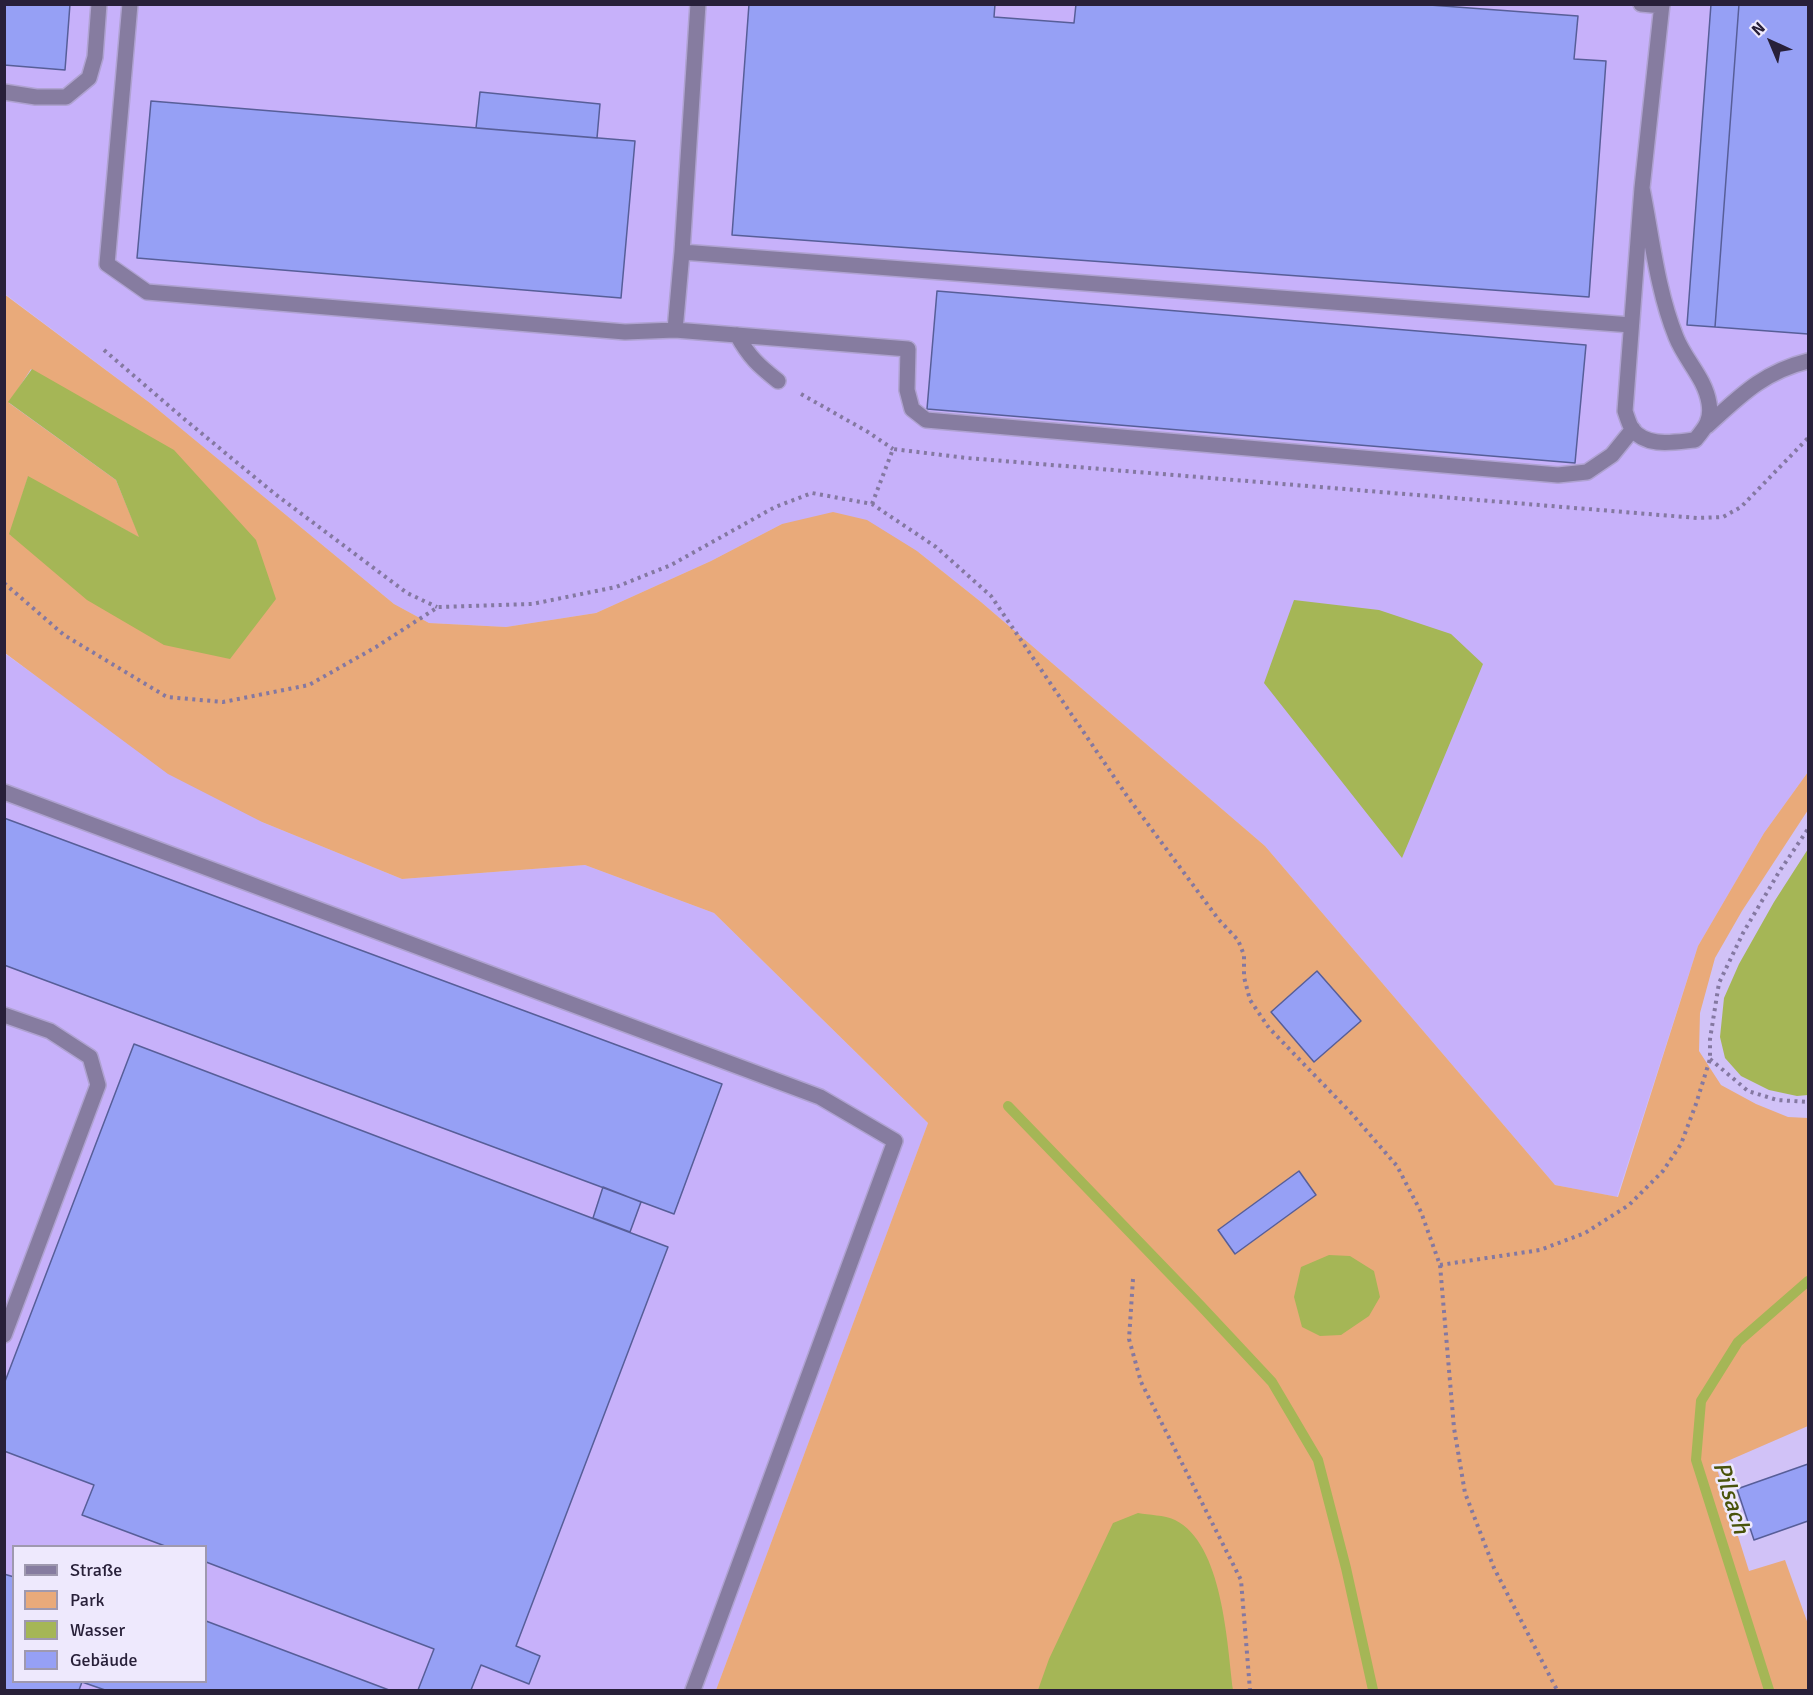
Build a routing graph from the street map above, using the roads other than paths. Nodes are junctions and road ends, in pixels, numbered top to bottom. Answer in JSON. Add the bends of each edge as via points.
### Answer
{"nodes":[{"id":1,"x":99,"y":4,"type":"edge"},
{"id":2,"x":130,"y":4,"type":"edge"},
{"id":3,"x":698,"y":4,"type":"edge"},
{"id":4,"x":1641,"y":4,"type":"edge"},
{"id":5,"x":1662,"y":5,"type":"edge"},
{"id":6,"x":4,"y":92,"type":"edge"},
{"id":7,"x":1642,"y":188,"type":"junction"},
{"id":8,"x":682,"y":252,"type":"junction"},
{"id":9,"x":1631,"y":325,"type":"junction"},
{"id":10,"x":675,"y":330,"type":"junction"},
{"id":11,"x":737,"y":335,"type":"junction"},
{"id":12,"x":1809,"y":361,"type":"edge"},
{"id":13,"x":778,"y":381,"type":"road end"},
{"id":14,"x":1707,"y":426,"type":"junction"},
{"id":15,"x":1633,"y":429,"type":"junction"},
{"id":16,"x":4,"y":792,"type":"edge"},
{"id":17,"x":4,"y":1015,"type":"edge"},
{"id":18,"x":4,"y":1335,"type":"edge"},
{"id":19,"x":693,"y":1690,"type":"edge"}],
"edges":[{"from":1,"to":6,"type":"lane","via":[[95,57],[89,78],[66,98]]},
{"from":2,"to":10,"type":"lane","via":[[107,264],[147,292],[625,332]]},
{"from":3,"to":8,"type":"lane"},
{"from":4,"to":5,"type":"lane"},
{"from":5,"to":7,"type":"lane"},
{"from":7,"to":9,"type":"lane"},
{"from":7,"to":14,"type":"lane","via":[[1664,303],[1676,340],[1701,380],[1710,404]]},
{"from":8,"to":9,"type":"lane"},
{"from":8,"to":10,"type":"lane"},
{"from":9,"to":15,"type":"lane","via":[[1624,411]]},
{"from":10,"to":11,"type":"lane"},
{"from":11,"to":13,"type":"lane","via":[[747,355]]},
{"from":11,"to":15,"type":"lane","via":[[908,349],[907,390],[912,409],[926,420],[1558,475],[1587,472],[1612,455]]},
{"from":12,"to":14,"type":"lane","via":[[1765,377]]},
{"from":14,"to":15,"type":"lane","via":[[1695,440],[1665,443],[1646,440]]},
{"from":16,"to":19,"type":"lane","via":[[820,1098],[895,1141]]},
{"from":17,"to":18,"type":"lane","via":[[50,1031],[90,1058],[98,1085]]}]}
